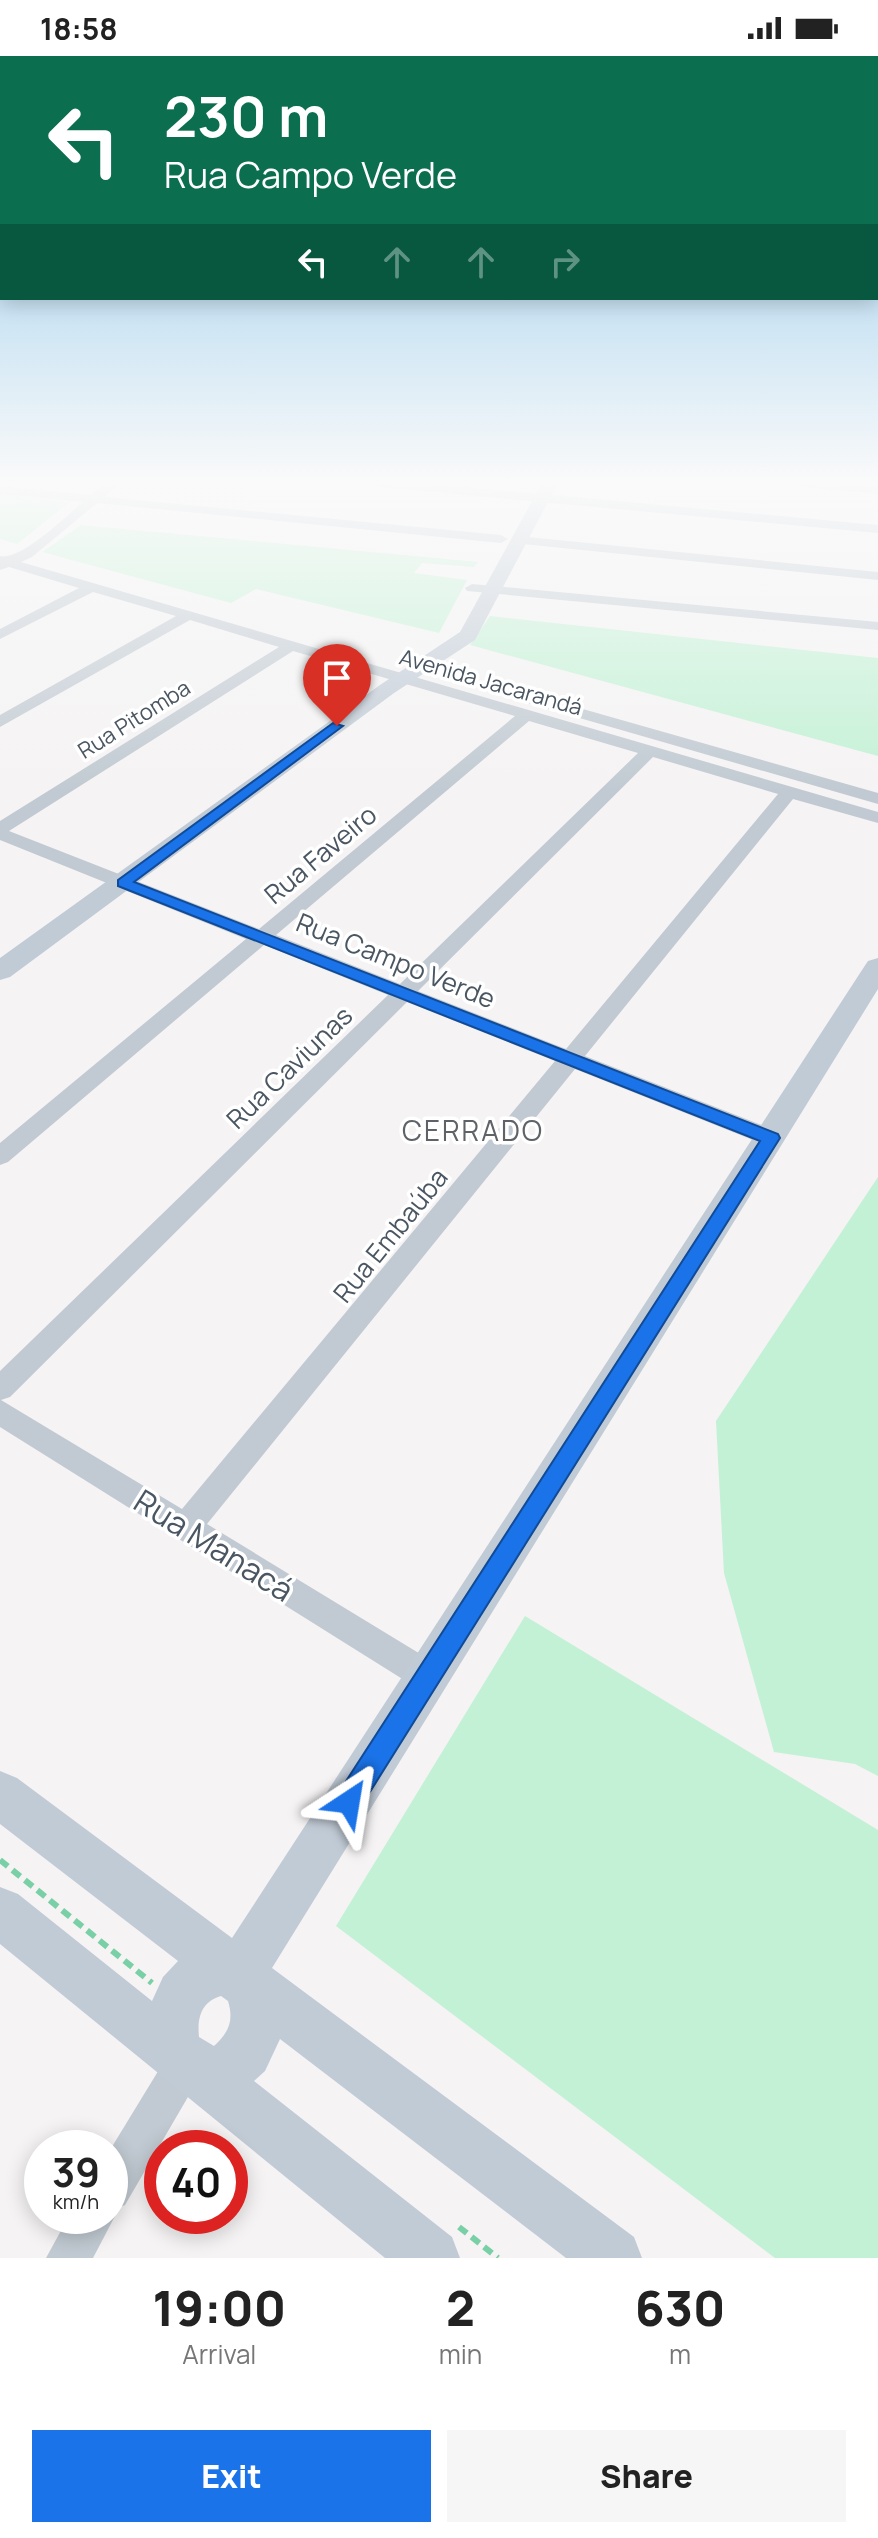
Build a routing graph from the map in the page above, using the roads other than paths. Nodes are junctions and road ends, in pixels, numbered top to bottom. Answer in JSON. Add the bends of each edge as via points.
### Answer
{"nodes":[{"id":1,"x":88,"y":586,"type":"edge"},
{"id":2,"x":116,"y":586,"type":"edge"},
{"id":3,"x":91,"y":587,"type":"junction"},
{"id":4,"x":482,"y":588,"type":"joint"},
{"id":5,"x":187,"y":616,"type":"junction"},
{"id":6,"x":878,"y":626,"type":"edge"},
{"id":7,"x":0,"y":635,"type":"edge"},
{"id":8,"x":291,"y":646,"type":"junction"},
{"id":9,"x":404,"y":675,"type":"junction"},
{"id":10,"x":526,"y":715,"type":"junction"},
{"id":11,"x":0,"y":722,"type":"edge"},
{"id":12,"x":650,"y":751,"type":"junction"},
{"id":13,"x":818,"y":791,"type":"junction"},
{"id":14,"x":789,"y":792,"type":"junction"},
{"id":15,"x":878,"y":799,"type":"edge"},
{"id":16,"x":878,"y":818,"type":"edge"},
{"id":17,"x":0,"y":832,"type":"edge"},
{"id":18,"x":123,"y":883,"type":"junction"},
{"id":19,"x":261,"y":937,"type":"junction"},
{"id":20,"x":878,"y":967,"type":"edge"},
{"id":21,"x":0,"y":971,"type":"edge"},
{"id":22,"x":404,"y":993,"type":"junction"},
{"id":23,"x":570,"y":1059,"type":"junction"},
{"id":24,"x":771,"y":1138,"type":"junction"},
{"id":25,"x":0,"y":1156,"type":"edge"},
{"id":26,"x":0,"y":1389,"type":"edge"},
{"id":27,"x":0,"y":1412,"type":"edge"},
{"id":28,"x":186,"y":1527,"type":"junction"},
{"id":29,"x":428,"y":1678,"type":"junction"},
{"id":30,"x":0,"y":1795,"type":"edge"},
{"id":31,"x":18,"y":1926,"type":"edge"},
{"id":32,"x":238,"y":1975,"type":"junction"},
{"id":33,"x":185,"y":2064,"type":"junction"},
{"id":34,"x":128,"y":2160,"type":"edge"},
{"id":35,"x":83,"y":2234,"type":"edge"},
{"id":36,"x":68,"y":2258,"type":"edge"},
{"id":37,"x":431,"y":2258,"type":"edge"},
{"id":38,"x":613,"y":2258,"type":"edge"}],
"edges":[{"from":1,"to":3,"type":"street","name":"Avenida Jacarandá"},
{"from":2,"to":9,"type":"street"},
{"from":3,"to":5,"type":"street","name":"Avenida Jacarandá"},
{"from":3,"to":7,"type":"street"},
{"from":4,"to":6,"type":"street"},
{"from":4,"to":9,"type":"street","via":[[468,636]]},
{"from":5,"to":8,"type":"street","name":"Avenida Jacarandá"},
{"from":5,"to":11,"type":"street"},
{"from":8,"to":9,"type":"street","name":"Avenida Jacarandá"},
{"from":8,"to":17,"type":"street","name":"Rua Pitomba"},
{"from":9,"to":10,"type":"street","name":"Avenida Jacarandá"},
{"from":9,"to":13,"type":"street"},
{"from":9,"to":18,"type":"street"},
{"from":10,"to":12,"type":"street","name":"Avenida Jacarandá"},
{"from":10,"to":19,"type":"street","name":"Rua Faveiro"},
{"from":12,"to":14,"type":"street","name":"Avenida Jacarandá"},
{"from":12,"to":22,"type":"street","name":"Rua Caviunas"},
{"from":13,"to":14,"type":"street","name":"Avenida Jacarandá"},
{"from":13,"to":15,"type":"street"},
{"from":13,"to":16,"type":"street","name":"Avenida Jacarandá"},
{"from":14,"to":23,"type":"street","name":"Rua Embaúba"},
{"from":17,"to":18,"type":"street","name":"Rua Campo Verde"},
{"from":18,"to":19,"type":"street","name":"Rua Campo Verde"},
{"from":18,"to":21,"type":"street"},
{"from":19,"to":22,"type":"street","name":"Rua Campo Verde"},
{"from":19,"to":25,"type":"street","name":"Rua Faveiro"},
{"from":20,"to":24,"type":"street"},
{"from":22,"to":23,"type":"street","name":"Rua Campo Verde"},
{"from":22,"to":26,"type":"street","name":"Rua Caviunas"},
{"from":23,"to":24,"type":"street","name":"Rua Campo Verde"},
{"from":23,"to":28,"type":"street","name":"Rua Embaúba"},
{"from":24,"to":29,"type":"street"},
{"from":27,"to":28,"type":"street","name":"Rua Manacá"},
{"from":28,"to":29,"type":"street","name":"Rua Manacá"},
{"from":29,"to":32,"type":"street"},
{"from":30,"to":32,"type":"street"},
{"from":31,"to":33,"type":"street"},
{"from":32,"to":33,"type":"street","via":[[211,1971],[186,1988],[171,2019],[176,2051]]},
{"from":32,"to":33,"type":"street","via":[[249,1984],[259,2014],[250,2048],[226,2070],[212,2074]]},
{"from":32,"to":38,"type":"street"},
{"from":33,"to":34,"type":"street"},
{"from":33,"to":37,"type":"street"},
{"from":35,"to":36,"type":"street"}]}
